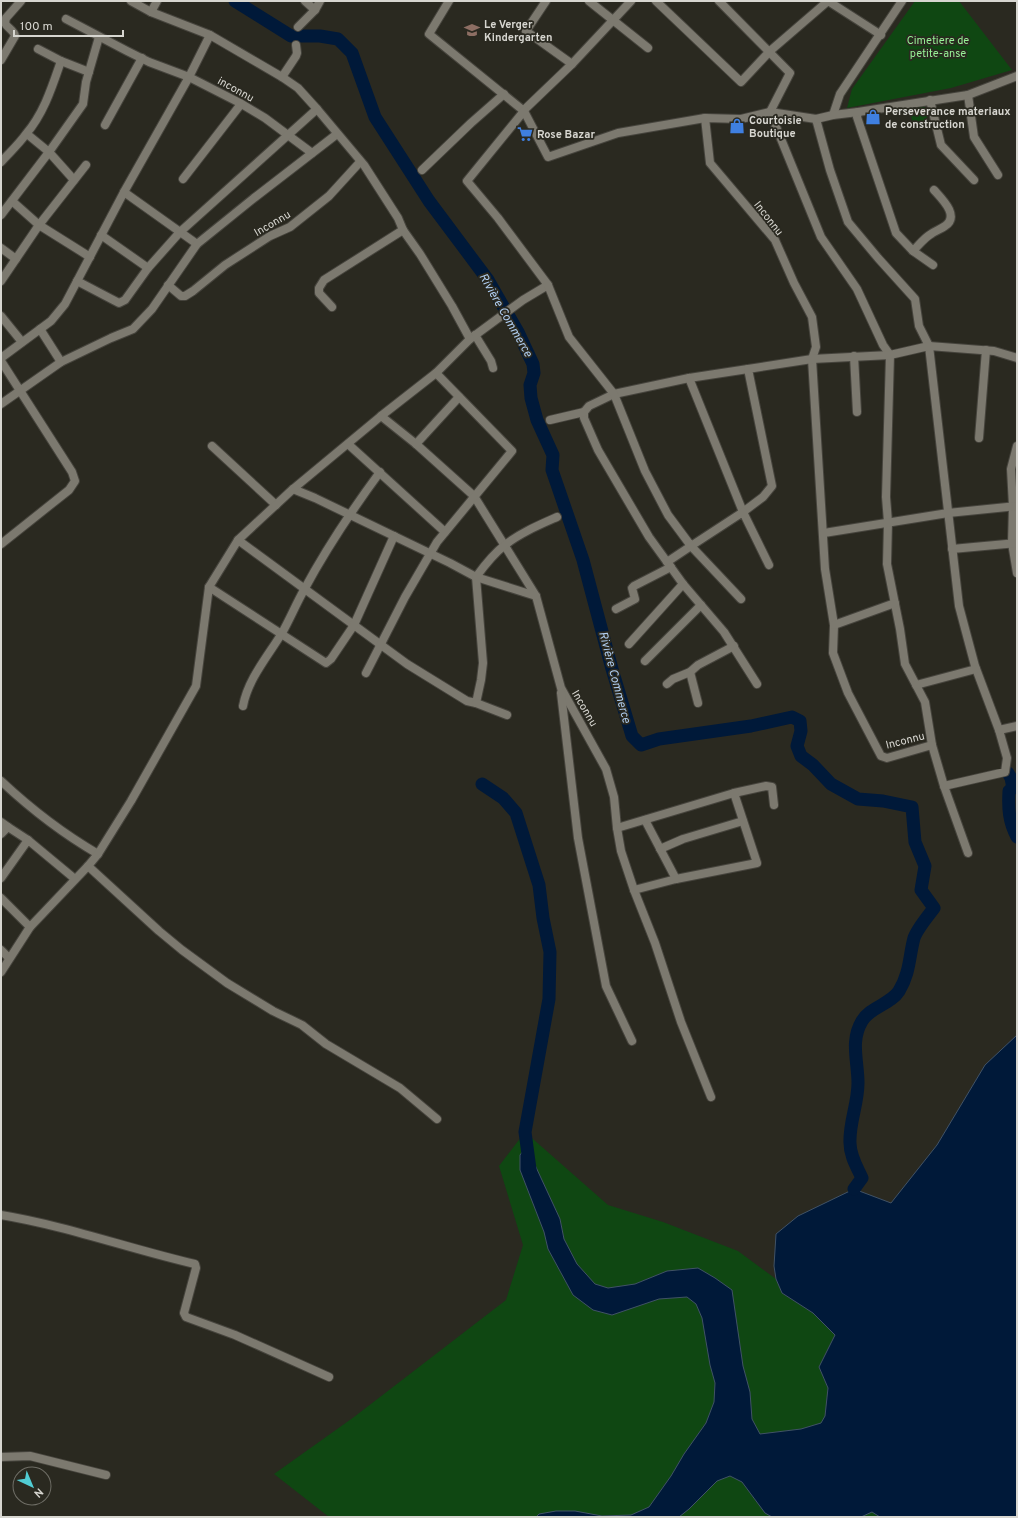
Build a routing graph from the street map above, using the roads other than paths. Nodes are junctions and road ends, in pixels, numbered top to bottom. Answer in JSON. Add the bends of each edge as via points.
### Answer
{"nodes":[{"id":1,"x":21,"y":1,"type":"edge"},
{"id":2,"x":131,"y":1,"type":"edge"},
{"id":3,"x":157,"y":1,"type":"edge"},
{"id":4,"x":305,"y":1,"type":"edge"},
{"id":5,"x":320,"y":1,"type":"edge"},
{"id":6,"x":449,"y":1,"type":"edge"},
{"id":7,"x":546,"y":1,"type":"edge"},
{"id":8,"x":589,"y":1,"type":"edge"},
{"id":9,"x":631,"y":1,"type":"edge"},
{"id":10,"x":656,"y":1,"type":"edge"},
{"id":11,"x":719,"y":1,"type":"edge"},
{"id":12,"x":902,"y":1,"type":"edge"},
{"id":13,"x":315,"y":10,"type":"junction"},
{"id":14,"x":151,"y":12,"type":"junction"},
{"id":15,"x":66,"y":19,"type":"dead end"},
{"id":16,"x":614,"y":20,"type":"junction"},
{"id":17,"x":298,"y":27,"type":"dead end"},
{"id":18,"x":210,"y":35,"type":"junction"},
{"id":19,"x":880,"y":35,"type":"junction"},
{"id":20,"x":99,"y":37,"type":"junction"},
{"id":21,"x":296,"y":45,"type":"dead end"},
{"id":22,"x":648,"y":48,"type":"dead end"},
{"id":23,"x":38,"y":49,"type":"dead end"},
{"id":24,"x":770,"y":51,"type":"junction"},
{"id":25,"x":142,"y":58,"type":"junction"},
{"id":26,"x":1,"y":60,"type":"edge"},
{"id":27,"x":61,"y":61,"type":"junction"},
{"id":28,"x":572,"y":64,"type":"junction"},
{"id":29,"x":89,"y":72,"type":"junction"},
{"id":30,"x":1017,"y":76,"type":"edge"},
{"id":31,"x":189,"y":77,"type":"junction"},
{"id":32,"x":282,"y":77,"type":"junction"},
{"id":33,"x":504,"y":94,"type":"junction"},
{"id":34,"x":968,"y":95,"type":"junction"},
{"id":35,"x":930,"y":100,"type":"junction"},
{"id":36,"x":241,"y":104,"type":"junction"},
{"id":37,"x":317,"y":109,"type":"junction"},
{"id":38,"x":524,"y":110,"type":"junction"},
{"id":39,"x":770,"y":112,"type":"junction"},
{"id":40,"x":858,"y":112,"type":"junction"},
{"id":41,"x":833,"y":115,"type":"junction"},
{"id":42,"x":705,"y":118,"type":"junction"},
{"id":43,"x":816,"y":119,"type":"junction"},
{"id":44,"x":106,"y":125,"type":"dead end"},
{"id":45,"x":27,"y":134,"type":"junction"},
{"id":46,"x":338,"y":134,"type":"junction"},
{"id":47,"x":287,"y":135,"type":"junction"},
{"id":48,"x":49,"y":152,"type":"junction"},
{"id":49,"x":312,"y":153,"type":"junction"},
{"id":50,"x":1,"y":162,"type":"edge"},
{"id":51,"x":360,"y":162,"type":"junction"},
{"id":52,"x":86,"y":165,"type":"dead end"},
{"id":53,"x":422,"y":170,"type":"dead end"},
{"id":54,"x":998,"y":175,"type":"dead end"},
{"id":55,"x":183,"y":179,"type":"dead end"},
{"id":56,"x":74,"y":180,"type":"junction"},
{"id":57,"x":974,"y":180,"type":"dead end"},
{"id":58,"x":934,"y":190,"type":"dead end"},
{"id":59,"x":124,"y":192,"type":"junction"},
{"id":60,"x":12,"y":201,"type":"junction"},
{"id":61,"x":1,"y":214,"type":"edge"},
{"id":62,"x":39,"y":224,"type":"junction"},
{"id":63,"x":403,"y":230,"type":"junction"},
{"id":64,"x":180,"y":232,"type":"junction"},
{"id":65,"x":102,"y":235,"type":"junction"},
{"id":66,"x":197,"y":244,"type":"junction"},
{"id":67,"x":1,"y":248,"type":"edge"},
{"id":68,"x":913,"y":251,"type":"junction"},
{"id":69,"x":90,"y":257,"type":"junction"},
{"id":70,"x":16,"y":259,"type":"junction"},
{"id":71,"x":933,"y":265,"type":"dead end"},
{"id":72,"x":148,"y":268,"type":"junction"},
{"id":73,"x":77,"y":281,"type":"junction"},
{"id":74,"x":1,"y":282,"type":"edge"},
{"id":75,"x":168,"y":285,"type":"junction"},
{"id":76,"x":548,"y":285,"type":"junction"},
{"id":77,"x":332,"y":307,"type":"dead end"},
{"id":78,"x":1,"y":316,"type":"edge"},
{"id":79,"x":40,"y":329,"type":"junction"},
{"id":80,"x":472,"y":337,"type":"junction"},
{"id":81,"x":22,"y":342,"type":"junction"},
{"id":82,"x":929,"y":346,"type":"junction"},
{"id":83,"x":986,"y":350,"type":"junction"},
{"id":84,"x":890,"y":355,"type":"junction"},
{"id":85,"x":854,"y":356,"type":"junction"},
{"id":86,"x":1,"y":358,"type":"edge"},
{"id":87,"x":1017,"y":358,"type":"edge"},
{"id":88,"x":812,"y":359,"type":"junction"},
{"id":89,"x":1,"y":361,"type":"edge"},
{"id":90,"x":61,"y":362,"type":"junction"},
{"id":91,"x":493,"y":368,"type":"dead end"},
{"id":92,"x":748,"y":369,"type":"junction"},
{"id":93,"x":436,"y":373,"type":"junction"},
{"id":94,"x":689,"y":378,"type":"junction"},
{"id":95,"x":20,"y":390,"type":"junction"},
{"id":96,"x":459,"y":397,"type":"junction"},
{"id":97,"x":615,"y":397,"type":"junction"},
{"id":98,"x":1,"y":404,"type":"edge"},
{"id":99,"x":584,"y":412,"type":"junction"},
{"id":100,"x":857,"y":412,"type":"dead end"},
{"id":101,"x":381,"y":416,"type":"junction"},
{"id":102,"x":550,"y":420,"type":"dead end"},
{"id":103,"x":980,"y":438,"type":"dead end"},
{"id":104,"x":348,"y":444,"type":"junction"},
{"id":105,"x":416,"y":444,"type":"junction"},
{"id":106,"x":212,"y":446,"type":"dead end"},
{"id":107,"x":1017,"y":446,"type":"edge"},
{"id":108,"x":380,"y":472,"type":"junction"},
{"id":109,"x":293,"y":489,"type":"junction"},
{"id":110,"x":474,"y":496,"type":"junction"},
{"id":111,"x":276,"y":505,"type":"junction"},
{"id":112,"x":1015,"y":506,"type":"edge"},
{"id":113,"x":743,"y":512,"type":"junction"},
{"id":114,"x":948,"y":512,"type":"junction"},
{"id":115,"x":349,"y":514,"type":"junction"},
{"id":116,"x":557,"y":517,"type":"dead end"},
{"id":117,"x":888,"y":522,"type":"junction"},
{"id":118,"x":445,"y":532,"type":"junction"},
{"id":119,"x":824,"y":532,"type":"junction"},
{"id":120,"x":394,"y":536,"type":"junction"},
{"id":121,"x":238,"y":540,"type":"junction"},
{"id":122,"x":1014,"y":543,"type":"edge"},
{"id":123,"x":1,"y":544,"type":"edge"},
{"id":124,"x":505,"y":545,"type":"junction"},
{"id":125,"x":691,"y":546,"type":"junction"},
{"id":126,"x":952,"y":549,"type":"junction"},
{"id":127,"x":430,"y":553,"type":"junction"},
{"id":128,"x":669,"y":565,"type":"junction"},
{"id":129,"x":769,"y":565,"type":"dead end"},
{"id":130,"x":1017,"y":573,"type":"edge"},
{"id":131,"x":476,"y":577,"type":"junction"},
{"id":132,"x":683,"y":584,"type":"junction"},
{"id":133,"x":209,"y":587,"type":"junction"},
{"id":134,"x":304,"y":589,"type":"junction"},
{"id":135,"x":536,"y":596,"type":"junction"},
{"id":136,"x":741,"y":599,"type":"dead end"},
{"id":137,"x":895,"y":603,"type":"junction"},
{"id":138,"x":701,"y":605,"type":"junction"},
{"id":139,"x":616,"y":608,"type":"dead end"},
{"id":140,"x":354,"y":625,"type":"junction"},
{"id":141,"x":834,"y":625,"type":"junction"},
{"id":142,"x":282,"y":633,"type":"junction"},
{"id":143,"x":381,"y":644,"type":"junction"},
{"id":144,"x":629,"y":644,"type":"dead end"},
{"id":145,"x":734,"y":646,"type":"junction"},
{"id":146,"x":645,"y":661,"type":"dead end"},
{"id":147,"x":976,"y":668,"type":"junction"},
{"id":148,"x":690,"y":672,"type":"junction"},
{"id":149,"x":366,"y":673,"type":"dead end"},
{"id":150,"x":667,"y":684,"type":"dead end"},
{"id":151,"x":757,"y":684,"type":"dead end"},
{"id":152,"x":916,"y":685,"type":"junction"},
{"id":153,"x":561,"y":688,"type":"junction"},
{"id":154,"x":476,"y":703,"type":"junction"},
{"id":155,"x":698,"y":703,"type":"dead end"},
{"id":156,"x":243,"y":706,"type":"dead end"},
{"id":157,"x":507,"y":715,"type":"dead end"},
{"id":158,"x":1017,"y":726,"type":"edge"},
{"id":159,"x":999,"y":730,"type":"junction"},
{"id":160,"x":932,"y":745,"type":"junction"},
{"id":161,"x":1,"y":781,"type":"edge"},
{"id":162,"x":944,"y":786,"type":"junction"},
{"id":163,"x":734,"y":793,"type":"junction"},
{"id":164,"x":774,"y":805,"type":"dead end"},
{"id":165,"x":645,"y":820,"type":"junction"},
{"id":166,"x":744,"y":821,"type":"junction"},
{"id":167,"x":4,"y":825,"type":"edge"},
{"id":168,"x":617,"y":828,"type":"junction"},
{"id":169,"x":1,"y":834,"type":"edge"},
{"id":170,"x":28,"y":840,"type":"junction"},
{"id":171,"x":660,"y":849,"type":"junction"},
{"id":172,"x":968,"y":853,"type":"dead end"},
{"id":173,"x":98,"y":854,"type":"junction"},
{"id":174,"x":88,"y":866,"type":"junction"},
{"id":175,"x":1,"y":878,"type":"edge"},
{"id":176,"x":75,"y":879,"type":"junction"},
{"id":177,"x":676,"y":879,"type":"junction"},
{"id":178,"x":634,"y":890,"type":"junction"},
{"id":179,"x":1,"y":898,"type":"edge"},
{"id":180,"x":30,"y":927,"type":"junction"},
{"id":181,"x":1,"y":950,"type":"edge"},
{"id":182,"x":9,"y":958,"type":"junction"},
{"id":183,"x":1,"y":972,"type":"edge"},
{"id":184,"x":632,"y":1041,"type":"dead end"},
{"id":185,"x":711,"y":1097,"type":"dead end"},
{"id":186,"x":437,"y":1119,"type":"dead end"},
{"id":187,"x":1,"y":1215,"type":"edge"},
{"id":188,"x":329,"y":1377,"type":"dead end"},
{"id":189,"x":1,"y":1457,"type":"edge"},
{"id":190,"x":106,"y":1475,"type":"dead end"}],
"edges":[{"from":1,"to":26,"type":"street","via":[[6,18],[6,25],[15,36]]},
{"from":2,"to":14,"type":"street"},
{"from":3,"to":14,"type":"street"},
{"from":4,"to":13,"type":"street"},
{"from":5,"to":13,"type":"street"},
{"from":6,"to":33,"type":"street","via":[[429,34]]},
{"from":7,"to":28,"type":"street","via":[[526,31]]},
{"from":8,"to":16,"type":"street"},
{"from":9,"to":16,"type":"street"},
{"from":10,"to":24,"type":"street","via":[[741,82]]},
{"from":11,"to":24,"type":"street"},
{"from":12,"to":19,"type":"street"},
{"from":13,"to":17,"type":"street"},
{"from":14,"to":18,"type":"street"},
{"from":15,"to":20,"type":"street","name":"inconnu"},
{"from":16,"to":22,"type":"street"},
{"from":16,"to":28,"type":"street"},
{"from":18,"to":31,"type":"street"},
{"from":18,"to":32,"type":"street"},
{"from":19,"to":24,"type":"street","via":[[828,1]]},
{"from":19,"to":41,"type":"street","via":[[840,94]]},
{"from":20,"to":25,"type":"street","name":"inconnu"},
{"from":20,"to":29,"type":"street"},
{"from":21,"to":32,"type":"street","via":[[297,53]]},
{"from":23,"to":27,"type":"street"},
{"from":24,"to":39,"type":"street","via":[[790,73]]},
{"from":25,"to":31,"type":"street","name":"inconnu"},
{"from":25,"to":44,"type":"street"},
{"from":27,"to":29,"type":"street"},
{"from":27,"to":45,"type":"street","via":[[50,95]]},
{"from":28,"to":38,"type":"street"},
{"from":29,"to":48,"type":"street","via":[[84,104]]},
{"from":30,"to":34,"type":"street"},
{"from":31,"to":36,"type":"street","name":"inconnu"},
{"from":31,"to":59,"type":"street"},
{"from":32,"to":37,"type":"street","via":[[298,88]]},
{"from":33,"to":38,"type":"street"},
{"from":33,"to":53,"type":"street"},
{"from":34,"to":35,"type":"street"},
{"from":34,"to":54,"type":"street","via":[[974,138]]},
{"from":35,"to":40,"type":"street"},
{"from":35,"to":57,"type":"street","via":[[942,145]]},
{"from":36,"to":47,"type":"street","name":"inconnu"},
{"from":36,"to":55,"type":"street","name":"Inconnu"},
{"from":37,"to":46,"type":"street"},
{"from":37,"to":47,"type":"street"},
{"from":38,"to":42,"type":"street","via":[[548,157],[618,133]]},
{"from":38,"to":76,"type":"street","via":[[467,181]]},
{"from":39,"to":42,"type":"street","via":[[742,119]]},
{"from":39,"to":43,"type":"street"},
{"from":39,"to":84,"type":"street","via":[[821,237],[857,289]]},
{"from":40,"to":41,"type":"street"},
{"from":40,"to":68,"type":"street","via":[[857,117],[896,233]]},
{"from":41,"to":43,"type":"street"},
{"from":42,"to":88,"type":"street","name":"Inconnu","via":[[710,163],[774,240],[812,317],[816,347]]},
{"from":43,"to":82,"type":"street","via":[[848,222],[915,299],[919,326]]},
{"from":45,"to":48,"type":"street"},
{"from":45,"to":50,"type":"street"},
{"from":46,"to":49,"type":"street"},
{"from":46,"to":51,"type":"street"},
{"from":47,"to":49,"type":"street","name":"inconnu"},
{"from":47,"to":64,"type":"street"},
{"from":48,"to":56,"type":"street"},
{"from":48,"to":60,"type":"street"},
{"from":49,"to":66,"type":"street"},
{"from":51,"to":63,"type":"street","via":[[398,218]]},
{"from":51,"to":75,"type":"street","name":"Inconnu","via":[[329,196],[290,227],[270,236],[225,265],[193,292],[181,296]]},
{"from":52,"to":56,"type":"street"},
{"from":56,"to":62,"type":"street"},
{"from":58,"to":68,"type":"street","via":[[948,207],[951,218],[945,227],[931,233]]},
{"from":59,"to":64,"type":"street"},
{"from":59,"to":65,"type":"street"},
{"from":60,"to":61,"type":"street"},
{"from":60,"to":62,"type":"street"},
{"from":62,"to":69,"type":"street"},
{"from":62,"to":70,"type":"street"},
{"from":63,"to":77,"type":"street","via":[[324,280],[319,293]]},
{"from":63,"to":80,"type":"street"},
{"from":64,"to":66,"type":"street"},
{"from":64,"to":72,"type":"street"},
{"from":65,"to":69,"type":"street"},
{"from":65,"to":72,"type":"street"},
{"from":66,"to":75,"type":"street"},
{"from":67,"to":70,"type":"street"},
{"from":68,"to":71,"type":"street"},
{"from":69,"to":73,"type":"street"},
{"from":70,"to":74,"type":"street"},
{"from":72,"to":73,"type":"street","via":[[125,300],[119,303]]},
{"from":73,"to":79,"type":"street","via":[[66,304]]},
{"from":75,"to":90,"type":"street","via":[[152,309],[134,328]]},
{"from":76,"to":80,"type":"street"},
{"from":76,"to":97,"type":"street","via":[[569,337]]},
{"from":78,"to":81,"type":"street"},
{"from":79,"to":81,"type":"street"},
{"from":79,"to":90,"type":"street"},
{"from":80,"to":91,"type":"street","via":[[492,361]]},
{"from":80,"to":93,"type":"street"},
{"from":81,"to":86,"type":"street"},
{"from":82,"to":83,"type":"street"},
{"from":82,"to":84,"type":"street"},
{"from":82,"to":114,"type":"street"},
{"from":83,"to":87,"type":"street"},
{"from":83,"to":103,"type":"street"},
{"from":84,"to":85,"type":"street"},
{"from":84,"to":117,"type":"street","name":"Inconnu","via":[[886,497]]},
{"from":85,"to":88,"type":"street"},
{"from":85,"to":100,"type":"street"},
{"from":88,"to":92,"type":"street"},
{"from":88,"to":119,"type":"street","name":"Inconnu"},
{"from":89,"to":95,"type":"street"},
{"from":90,"to":95,"type":"street"},
{"from":92,"to":94,"type":"street"},
{"from":92,"to":113,"type":"street","via":[[772,486],[763,497]]},
{"from":93,"to":96,"type":"street"},
{"from":93,"to":101,"type":"street"},
{"from":94,"to":97,"type":"street"},
{"from":94,"to":113,"type":"street"},
{"from":95,"to":98,"type":"street"},
{"from":95,"to":123,"type":"street","via":[[72,472],[75,481],[69,490]]},
{"from":96,"to":105,"type":"street"},
{"from":96,"to":110,"type":"street","via":[[512,451]]},
{"from":97,"to":99,"type":"street","via":[[590,406]]},
{"from":97,"to":125,"type":"street","via":[[645,471],[668,516]]},
{"from":99,"to":102,"type":"street"},
{"from":99,"to":128,"type":"street","via":[[584,418],[598,450],[615,482]]},
{"from":101,"to":104,"type":"street"},
{"from":101,"to":105,"type":"street","name":"Inconnu"},
{"from":104,"to":108,"type":"street"},
{"from":104,"to":109,"type":"street"},
{"from":105,"to":110,"type":"street","name":"Inconnu"},
{"from":106,"to":111,"type":"street"},
{"from":107,"to":112,"type":"street","via":[[1011,469]]},
{"from":108,"to":115,"type":"street"},
{"from":108,"to":118,"type":"street"},
{"from":109,"to":111,"type":"street"},
{"from":109,"to":115,"type":"street"},
{"from":110,"to":118,"type":"street"},
{"from":110,"to":124,"type":"street","name":"Inconnu"},
{"from":111,"to":121,"type":"street"},
{"from":112,"to":114,"type":"street"},
{"from":112,"to":122,"type":"street"},
{"from":113,"to":125,"type":"street"},
{"from":113,"to":129,"type":"street"},
{"from":114,"to":117,"type":"street"},
{"from":114,"to":126,"type":"street"},
{"from":115,"to":120,"type":"street"},
{"from":115,"to":134,"type":"street"},
{"from":116,"to":124,"type":"street"},
{"from":117,"to":119,"type":"street"},
{"from":117,"to":137,"type":"street","name":"Inconnu","via":[[887,564]]},
{"from":118,"to":127,"type":"street"},
{"from":119,"to":141,"type":"street","name":"Inconnu","via":[[825,569]]},
{"from":120,"to":127,"type":"street"},
{"from":120,"to":140,"type":"street"},
{"from":121,"to":133,"type":"street"},
{"from":121,"to":134,"type":"street"},
{"from":122,"to":126,"type":"street"},
{"from":122,"to":130,"type":"street"},
{"from":124,"to":131,"type":"street","via":[[488,560]]},
{"from":124,"to":135,"type":"street","name":"Inconnu"},
{"from":125,"to":128,"type":"street"},
{"from":125,"to":136,"type":"street"},
{"from":126,"to":147,"type":"street","via":[[959,606]]},
{"from":127,"to":131,"type":"street"},
{"from":127,"to":143,"type":"street"},
{"from":128,"to":132,"type":"street"},
{"from":128,"to":139,"type":"street","via":[[634,586],[634,599]]},
{"from":131,"to":135,"type":"street"},
{"from":131,"to":154,"type":"street","via":[[483,663]]},
{"from":132,"to":138,"type":"street"},
{"from":132,"to":144,"type":"street"},
{"from":133,"to":142,"type":"street"},
{"from":133,"to":173,"type":"street","via":[[196,686],[132,801]]},
{"from":134,"to":140,"type":"street"},
{"from":134,"to":142,"type":"street"},
{"from":135,"to":153,"type":"street","name":"Inconnu"},
{"from":137,"to":141,"type":"street"},
{"from":137,"to":152,"type":"street","name":"Inconnu","via":[[905,664]]},
{"from":138,"to":145,"type":"street"},
{"from":138,"to":146,"type":"street"},
{"from":140,"to":142,"type":"street","via":[[326,663]]},
{"from":140,"to":143,"type":"street"},
{"from":141,"to":160,"type":"street","name":"Inconnu","via":[[833,653],[840,673],[857,712],[881,756],[887,758]]},
{"from":142,"to":156,"type":"street","via":[[260,668],[244,698]]},
{"from":143,"to":149,"type":"street"},
{"from":143,"to":154,"type":"street","via":[[432,681],[467,702]]},
{"from":145,"to":148,"type":"street"},
{"from":145,"to":151,"type":"street"},
{"from":147,"to":152,"type":"street"},
{"from":147,"to":159,"type":"street"},
{"from":148,"to":150,"type":"street"},
{"from":148,"to":155,"type":"street"},
{"from":152,"to":160,"type":"street","name":"Inconnu","via":[[925,702]]},
{"from":153,"to":168,"type":"street","name":"Inconnu","via":[[606,769],[614,797]]},
{"from":153,"to":184,"type":"street","via":[[578,838],[606,986]]},
{"from":154,"to":157,"type":"street"},
{"from":158,"to":159,"type":"street"},
{"from":159,"to":162,"type":"street","via":[[1007,758],[1005,772]]},
{"from":160,"to":162,"type":"street","name":"Inconnu"},
{"from":161,"to":173,"type":"street","via":[[30,808],[69,837]]},
{"from":162,"to":172,"type":"street","name":"Inconnu"},
{"from":163,"to":164,"type":"street","via":[[772,787]]},
{"from":163,"to":165,"type":"street"},
{"from":163,"to":166,"type":"street"},
{"from":165,"to":168,"type":"street"},
{"from":165,"to":171,"type":"street"},
{"from":166,"to":171,"type":"street","via":[[683,839]]},
{"from":166,"to":177,"type":"street","via":[[757,863]]},
{"from":167,"to":169,"type":"street"},
{"from":167,"to":170,"type":"street"},
{"from":168,"to":178,"type":"street","name":"Inconnu","via":[[621,851]]},
{"from":170,"to":175,"type":"street"},
{"from":170,"to":176,"type":"street"},
{"from":171,"to":177,"type":"street"},
{"from":173,"to":174,"type":"street"},
{"from":174,"to":176,"type":"street"},
{"from":174,"to":186,"type":"street","via":[[159,931],[221,979],[273,1011],[302,1025],[326,1044],[400,1088]]},
{"from":176,"to":180,"type":"street"},
{"from":177,"to":178,"type":"street"},
{"from":178,"to":185,"type":"street","name":"Inconnu"},
{"from":179,"to":180,"type":"street"},
{"from":180,"to":182,"type":"street"},
{"from":181,"to":182,"type":"street"},
{"from":182,"to":183,"type":"street"},
{"from":187,"to":188,"type":"street","via":[[195,1264],[184,1313],[186,1316]]},
{"from":189,"to":190,"type":"street","via":[[30,1456]]}]}
